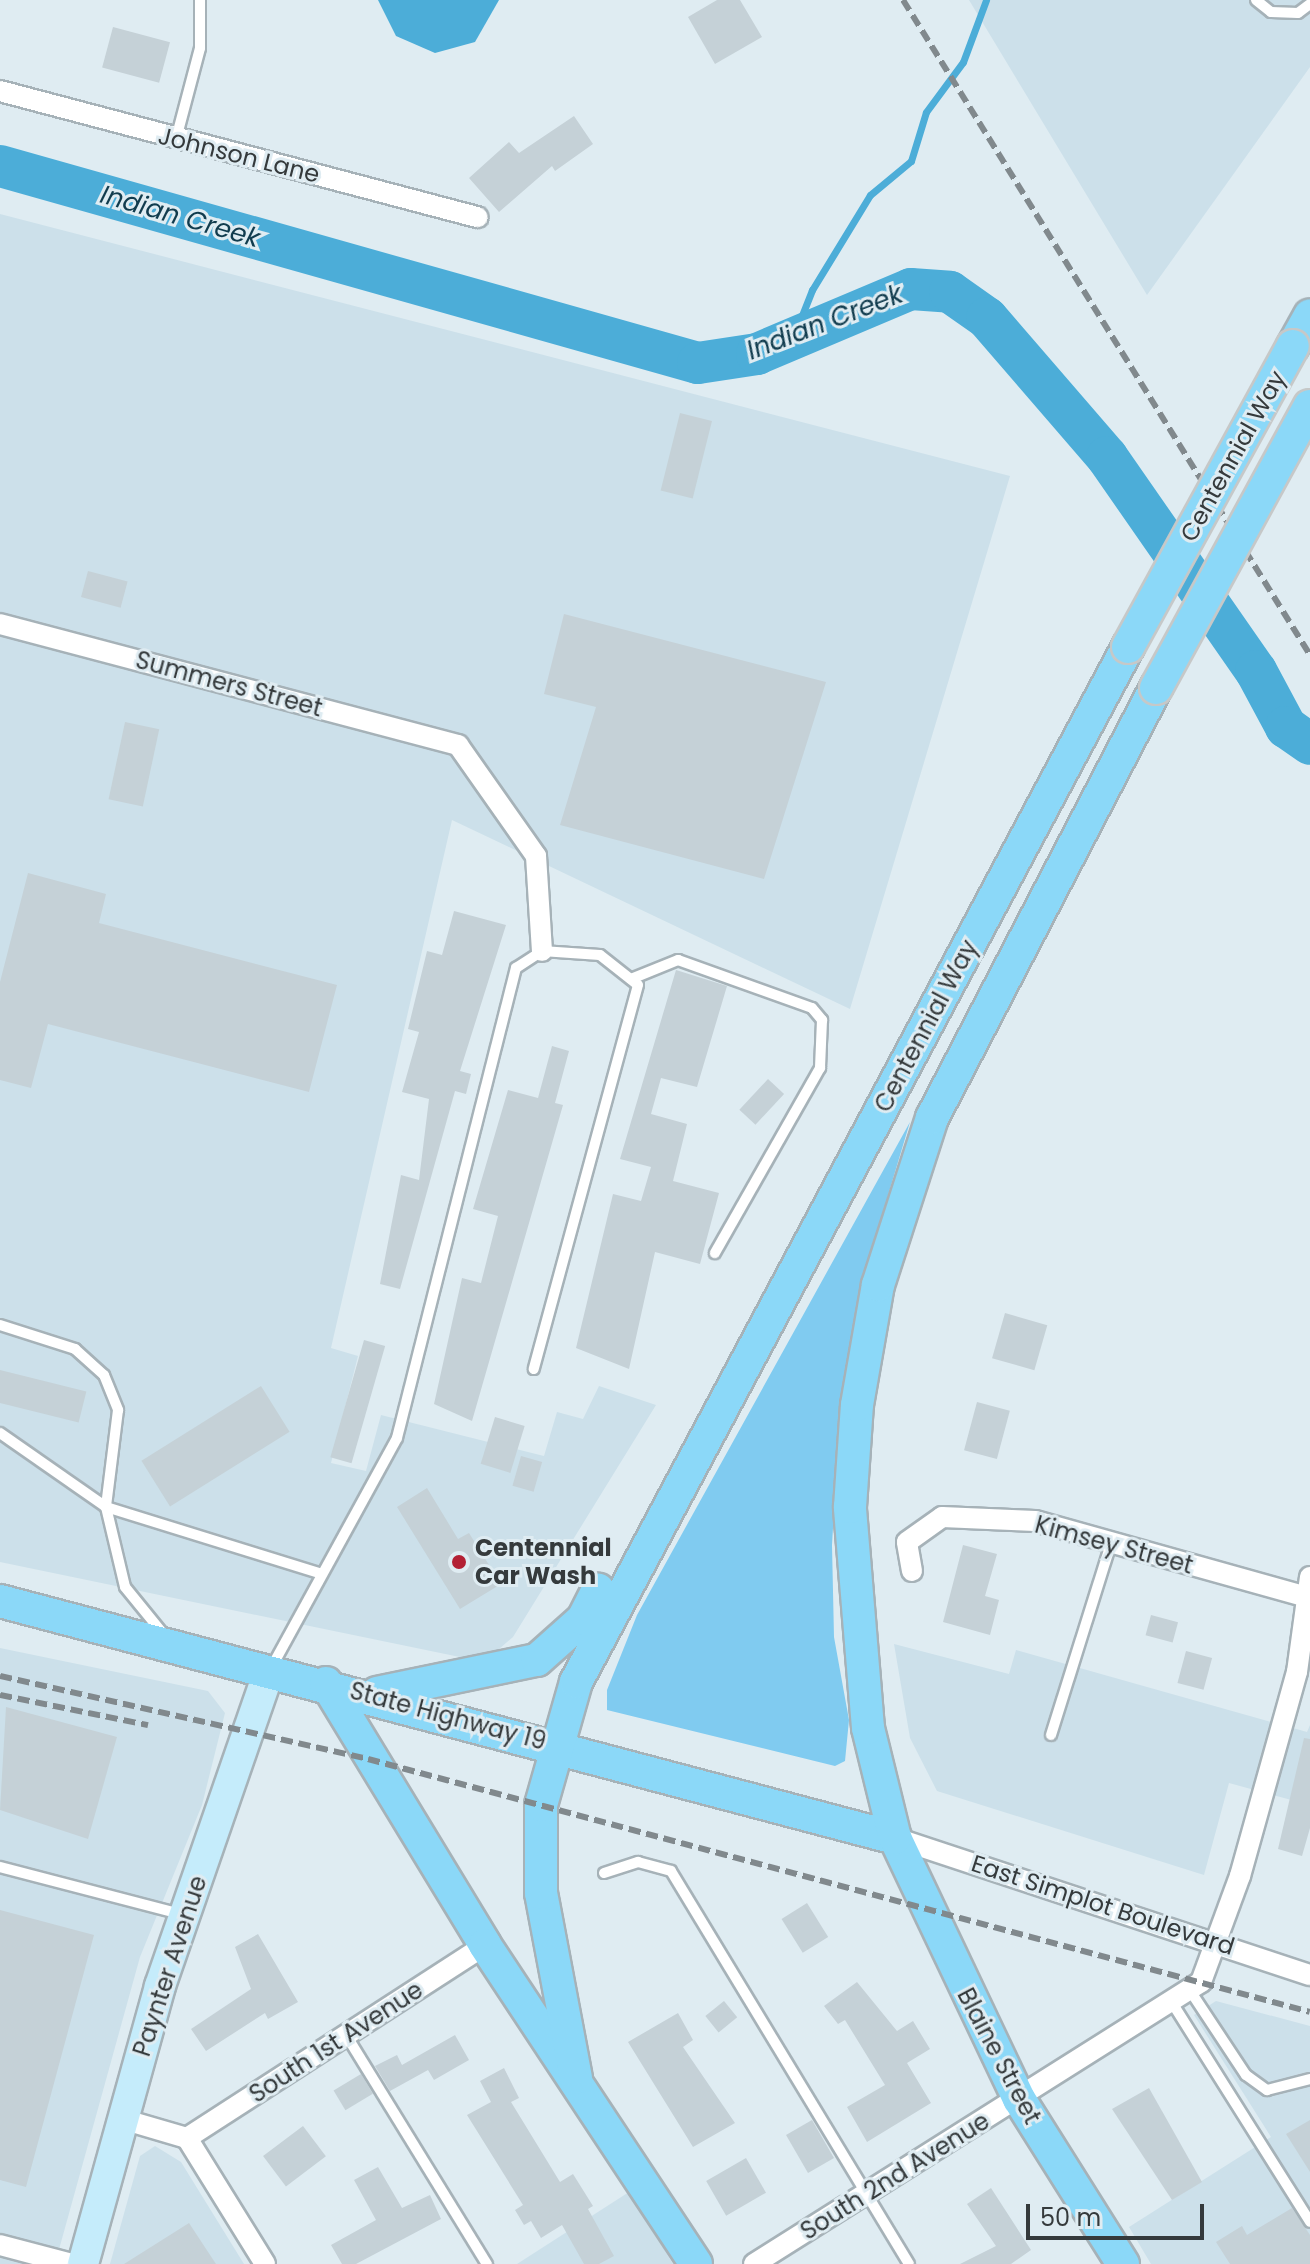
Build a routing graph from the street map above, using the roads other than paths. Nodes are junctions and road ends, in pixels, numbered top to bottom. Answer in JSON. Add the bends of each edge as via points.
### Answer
{"nodes":[{"id":1,"x":200,"y":0,"type":"edge"},
{"id":2,"x":1256,"y":0,"type":"edge"},
{"id":3,"x":1310,"y":4,"type":"edge"},
{"id":4,"x":0,"y":91,"type":"edge"},
{"id":5,"x":175,"y":140,"type":"junction"},
{"id":6,"x":478,"y":217,"type":"dead end"},
{"id":7,"x":1310,"y":315,"type":"edge"},
{"id":8,"x":1310,"y":406,"type":"edge"},
{"id":9,"x":0,"y":624,"type":"edge"},
{"id":10,"x":542,"y":951,"type":"junction"},
{"id":11,"x":631,"y":979,"type":"junction"},
{"id":12,"x":830,"y":1207,"type":"junction"},
{"id":13,"x":715,"y":1253,"type":"dead end"},
{"id":14,"x":0,"y":1325,"type":"edge"},
{"id":15,"x":534,"y":1369,"type":"dead end"},
{"id":16,"x":0,"y":1433,"type":"edge"},
{"id":17,"x":106,"y":1507,"type":"junction"},
{"id":18,"x":1111,"y":1543,"type":"junction"},
{"id":19,"x":912,"y":1571,"type":"dead end"},
{"id":20,"x":319,"y":1573,"type":"junction"},
{"id":21,"x":1309,"y":1587,"type":"edge"},
{"id":22,"x":0,"y":1601,"type":"edge"},
{"id":23,"x":173,"y":1646,"type":"junction"},
{"id":24,"x":269,"y":1672,"type":"junction"},
{"id":25,"x":326,"y":1683,"type":"junction"},
{"id":26,"x":370,"y":1694,"type":"junction"},
{"id":27,"x":1051,"y":1735,"type":"dead end"},
{"id":28,"x":554,"y":1744,"type":"junction"},
{"id":29,"x":895,"y":1838,"type":"junction"},
{"id":30,"x":0,"y":1867,"type":"edge"},
{"id":31,"x":604,"y":1873,"type":"dead end"},
{"id":32,"x":184,"y":1915,"type":"junction"},
{"id":33,"x":1218,"y":1942,"type":"junction"},
{"id":34,"x":485,"y":1945,"type":"junction"},
{"id":35,"x":1310,"y":1975,"type":"edge"},
{"id":36,"x":1189,"y":1989,"type":"junction"},
{"id":37,"x":1171,"y":2001,"type":"junction"},
{"id":38,"x":346,"y":2035,"type":"junction"},
{"id":39,"x":576,"y":2078,"type":"junction"},
{"id":40,"x":1310,"y":2079,"type":"edge"},
{"id":41,"x":1019,"y":2099,"type":"junction"},
{"id":42,"x":122,"y":2119,"type":"junction"},
{"id":43,"x":187,"y":2138,"type":"junction"},
{"id":44,"x":866,"y":2194,"type":"junction"},
{"id":45,"x":1310,"y":2222,"type":"edge"},
{"id":46,"x":0,"y":2245,"type":"edge"},
{"id":47,"x":72,"y":2264,"type":"edge"},
{"id":48,"x":83,"y":2264,"type":"edge"},
{"id":49,"x":265,"y":2264,"type":"edge"},
{"id":50,"x":487,"y":2264,"type":"edge"},
{"id":51,"x":696,"y":2264,"type":"edge"},
{"id":52,"x":754,"y":2264,"type":"edge"},
{"id":53,"x":909,"y":2264,"type":"edge"},
{"id":54,"x":1123,"y":2264,"type":"edge"}],
"edges":[{"from":1,"to":5,"type":"lane","via":[[200,48]]},
{"from":2,"to":3,"type":"lane","via":[[1271,12],[1298,13]]},
{"from":4,"to":5,"type":"street","name":"Johnson Lane"},
{"from":5,"to":6,"type":"street","name":"Johnson Lane"},
{"from":7,"to":12,"type":"main road","name":"Centennial Way","bridge":true},
{"from":8,"to":29,"type":"main road","name":"Centennial Way","bridge":true,"via":[[938,1105],[878,1285],[857,1405],[850,1507],[868,1728]]},
{"from":9,"to":10,"type":"street","name":"Summers Street","via":[[458,745],[536,856]]},
{"from":10,"to":11,"type":"lane","via":[[600,955]]},
{"from":10,"to":20,"type":"lane","via":[[516,968],[397,1438]]},
{"from":11,"to":13,"type":"lane","via":[[678,960],[812,1008],[822,1020],[820,1068]]},
{"from":11,"to":15,"type":"lane","via":[[638,985]]},
{"from":12,"to":26,"type":"main road","via":[[782,1254],[583,1619],[560,1644],[512,1669]]},
{"from":12,"to":28,"type":"main road","name":"Centennial Way","via":[[593,1643]]},
{"from":14,"to":17,"type":"lane","via":[[75,1349],[104,1375],[118,1410]]},
{"from":16,"to":17,"type":"lane"},
{"from":17,"to":20,"type":"lane"},
{"from":17,"to":23,"type":"lane","via":[[125,1587]]},
{"from":18,"to":19,"type":"street","name":"Kimsey Street","via":[[1035,1521],[942,1517],[907,1542]]},
{"from":18,"to":21,"type":"street","name":"Kimsey Street"},
{"from":18,"to":27,"type":"lane"},
{"from":20,"to":24,"type":"lane"},
{"from":21,"to":33,"type":"street","name":"South 2nd Avenue","via":[[1297,1672]]},
{"from":22,"to":23,"type":"main road","name":"State Highway 19"},
{"from":23,"to":24,"type":"main road","name":"State Highway 19"},
{"from":24,"to":25,"type":"main road","name":"State Highway 19"},
{"from":24,"to":32,"type":"street","name":"Paynter Avenue"},
{"from":25,"to":26,"type":"main road","name":"State Highway 19"},
{"from":25,"to":34,"type":"main road"},
{"from":26,"to":28,"type":"main road","name":"State Highway 19"},
{"from":28,"to":29,"type":"main road","name":"State Highway 19"},
{"from":28,"to":39,"type":"main road","name":"Centennial Way","via":[[541,1805],[541,1893]]},
{"from":29,"to":33,"type":"street","name":"East Simplot Boulevard"},
{"from":29,"to":41,"type":"main road","name":"Blaine Street"},
{"from":30,"to":32,"type":"lane"},
{"from":31,"to":44,"type":"lane","via":[[638,1862],[671,1871]]},
{"from":32,"to":42,"type":"street","name":"Paynter Avenue"},
{"from":33,"to":35,"type":"street","name":"East Simplot Boulevard"},
{"from":33,"to":36,"type":"street","name":"South 2nd Avenue","via":[[1201,1982]]},
{"from":34,"to":38,"type":"street","name":"South 1st Avenue"},
{"from":34,"to":39,"type":"main road"},
{"from":36,"to":37,"type":"street","name":"South 2nd Avenue"},
{"from":36,"to":40,"type":"lane","via":[[1246,2075],[1267,2090]]},
{"from":37,"to":41,"type":"street","name":"South 2nd Avenue"},
{"from":37,"to":45,"type":"lane"},
{"from":38,"to":43,"type":"street","name":"South 1st Avenue"},
{"from":38,"to":50,"type":"lane"},
{"from":39,"to":51,"type":"main road"},
{"from":41,"to":44,"type":"street","name":"South 2nd Avenue"},
{"from":41,"to":54,"type":"main road","name":"Blaine Street"},
{"from":42,"to":43,"type":"street"},
{"from":42,"to":48,"type":"street","name":"Paynter Avenue"},
{"from":43,"to":49,"type":"street"},
{"from":44,"to":52,"type":"street","name":"South 2nd Avenue"},
{"from":44,"to":53,"type":"lane"},
{"from":46,"to":47,"type":"street"}]}
